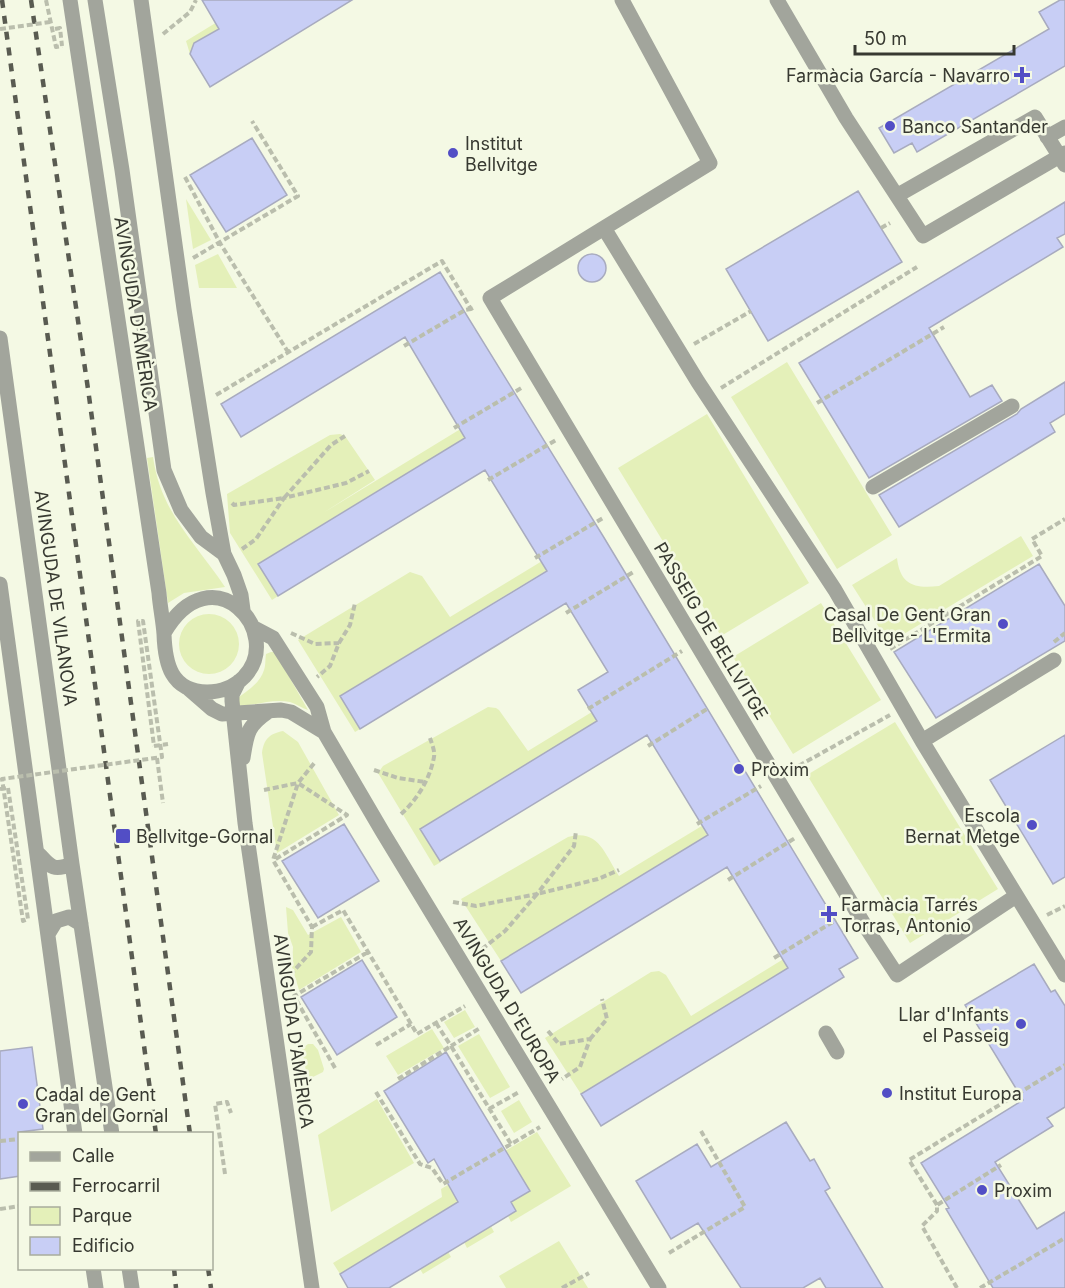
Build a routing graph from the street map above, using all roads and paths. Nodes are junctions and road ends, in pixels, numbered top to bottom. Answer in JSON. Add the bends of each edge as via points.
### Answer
{"nodes":[{"id":1,"x":47,"y":0,"type":"edge"},
{"id":2,"x":70,"y":0,"type":"edge"},
{"id":3,"x":95,"y":0,"type":"edge"},
{"id":4,"x":141,"y":0,"type":"edge"},
{"id":5,"x":196,"y":0,"type":"edge"},
{"id":6,"x":622,"y":0,"type":"edge"},
{"id":7,"x":777,"y":0,"type":"edge"},
{"id":8,"x":51,"y":21,"type":"junction"},
{"id":9,"x":0,"y":29,"type":"edge"},
{"id":10,"x":55,"y":30,"type":"dead end"},
{"id":11,"x":160,"y":37,"type":"dead end"},
{"id":12,"x":252,"y":121,"type":"dead end"},
{"id":13,"x":1065,"y":127,"type":"edge"},
{"id":14,"x":1047,"y":137,"type":"junction"},
{"id":15,"x":1063,"y":158,"type":"edge"},
{"id":16,"x":184,"y":175,"type":"dead end"},
{"id":17,"x":897,"y":195,"type":"junction"},
{"id":18,"x":890,"y":222,"type":"dead end"},
{"id":19,"x":604,"y":228,"type":"junction"},
{"id":20,"x":881,"y":228,"type":"dead end"},
{"id":21,"x":220,"y":243,"type":"junction"},
{"id":22,"x":190,"y":260,"type":"dead end"},
{"id":23,"x":917,"y":267,"type":"dead end"},
{"id":24,"x":490,"y":298,"type":"junction"},
{"id":25,"x":471,"y":309,"type":"junction"},
{"id":26,"x":751,"y":312,"type":"dead end"},
{"id":27,"x":944,"y":327,"type":"dead end"},
{"id":28,"x":0,"y":338,"type":"edge"},
{"id":29,"x":404,"y":346,"type":"dead end"},
{"id":30,"x":288,"y":352,"type":"junction"},
{"id":31,"x":680,"y":353,"type":"junction"},
{"id":32,"x":538,"y":378,"type":"junction"},
{"id":33,"x":707,"y":396,"type":"junction"},
{"id":34,"x":210,"y":399,"type":"dead end"},
{"id":35,"x":817,"y":403,"type":"dead end"},
{"id":36,"x":1012,"y":406,"type":"dead end"},
{"id":37,"x":454,"y":428,"type":"dead end"},
{"id":38,"x":570,"y":433,"type":"junction"},
{"id":39,"x":345,"y":436,"type":"dead end"},
{"id":40,"x":369,"y":471,"type":"dead end"},
{"id":41,"x":488,"y":480,"type":"dead end"},
{"id":42,"x":873,"y":487,"type":"dead end"},
{"id":43,"x":228,"y":495,"type":"dead end"},
{"id":44,"x":284,"y":498,"type":"junction"},
{"id":45,"x":617,"y":510,"type":"junction"},
{"id":46,"x":1065,"y":519,"type":"edge"},
{"id":47,"x":231,"y":553,"type":"junction"},
{"id":48,"x":535,"y":558,"type":"dead end"},
{"id":49,"x":649,"y":564,"type":"junction"},
{"id":50,"x":0,"y":584,"type":"edge"},
{"id":51,"x":355,"y":603,"type":"dead end"},
{"id":52,"x":243,"y":610,"type":"junction"},
{"id":53,"x":566,"y":613,"type":"dead end"},
{"id":54,"x":254,"y":628,"type":"junction"},
{"id":55,"x":288,"y":632,"type":"dead end"},
{"id":56,"x":164,"y":633,"type":"junction"},
{"id":57,"x":339,"y":643,"type":"junction"},
{"id":58,"x":696,"y":644,"type":"junction"},
{"id":59,"x":874,"y":659,"type":"junction"},
{"id":60,"x":1054,"y":660,"type":"dead end"},
{"id":61,"x":316,"y":677,"type":"dead end"},
{"id":62,"x":238,"y":681,"type":"junction"},
{"id":63,"x":189,"y":689,"type":"junction"},
{"id":64,"x":903,"y":708,"type":"junction"},
{"id":65,"x":212,"y":709,"type":"junction"},
{"id":66,"x":588,"y":709,"type":"dead end"},
{"id":67,"x":707,"y":709,"type":"dead end"},
{"id":68,"x":270,"y":710,"type":"junction"},
{"id":69,"x":233,"y":714,"type":"junction"},
{"id":70,"x":324,"y":732,"type":"junction"},
{"id":71,"x":430,"y":738,"type":"dead end"},
{"id":72,"x":922,"y":741,"type":"junction"},
{"id":73,"x":168,"y":744,"type":"dead end"},
{"id":74,"x":648,"y":746,"type":"dead end"},
{"id":75,"x":157,"y":758,"type":"junction"},
{"id":76,"x":316,"y":761,"type":"dead end"},
{"id":77,"x":374,"y":770,"type":"dead end"},
{"id":78,"x":777,"y":778,"type":"junction"},
{"id":79,"x":240,"y":779,"type":"junction"},
{"id":80,"x":298,"y":783,"type":"junction"},
{"id":81,"x":425,"y":783,"type":"junction"},
{"id":82,"x":0,"y":789,"type":"edge"},
{"id":83,"x":264,"y":789,"type":"dead end"},
{"id":84,"x":163,"y":803,"type":"dead end"},
{"id":85,"x":401,"y":814,"type":"dead end"},
{"id":86,"x":697,"y":824,"type":"dead end"},
{"id":87,"x":576,"y":831,"type":"dead end"},
{"id":88,"x":808,"y":831,"type":"junction"},
{"id":89,"x":37,"y":852,"type":"junction"},
{"id":90,"x":273,"y":860,"type":"junction"},
{"id":91,"x":72,"y":864,"type":"junction"},
{"id":92,"x":619,"y":870,"type":"dead end"},
{"id":93,"x":728,"y":880,"type":"dead end"},
{"id":94,"x":537,"y":894,"type":"junction"},
{"id":95,"x":1016,"y":896,"type":"junction"},
{"id":96,"x":453,"y":902,"type":"dead end"},
{"id":97,"x":836,"y":920,"type":"dead end"},
{"id":98,"x":81,"y":924,"type":"junction"},
{"id":99,"x":312,"y":927,"type":"junction"},
{"id":100,"x":48,"y":934,"type":"junction"},
{"id":101,"x":482,"y":949,"type":"dead end"},
{"id":102,"x":368,"y":952,"type":"junction"},
{"id":103,"x":774,"y":958,"type":"dead end"},
{"id":104,"x":290,"y":975,"type":"dead end"},
{"id":105,"x":1065,"y":975,"type":"edge"},
{"id":106,"x":602,"y":999,"type":"dead end"},
{"id":107,"x":465,"y":1006,"type":"dead end"},
{"id":108,"x":436,"y":1023,"type":"junction"},
{"id":109,"x":411,"y":1024,"type":"junction"},
{"id":110,"x":480,"y":1028,"type":"dead end"},
{"id":111,"x":548,"y":1031,"type":"dead end"},
{"id":112,"x":826,"y":1033,"type":"dead end"},
{"id":113,"x":590,"y":1040,"type":"junction"},
{"id":114,"x":375,"y":1045,"type":"dead end"},
{"id":115,"x":451,"y":1046,"type":"junction"},
{"id":116,"x":837,"y":1052,"type":"dead end"},
{"id":117,"x":1065,"y":1065,"type":"edge"},
{"id":118,"x":335,"y":1068,"type":"dead end"},
{"id":119,"x":398,"y":1079,"type":"dead end"},
{"id":120,"x":562,"y":1079,"type":"dead end"},
{"id":121,"x":376,"y":1092,"type":"dead end"},
{"id":122,"x":519,"y":1092,"type":"dead end"},
{"id":123,"x":489,"y":1109,"type":"junction"},
{"id":124,"x":231,"y":1113,"type":"dead end"},
{"id":125,"x":540,"y":1127,"type":"dead end"},
{"id":126,"x":701,"y":1131,"type":"dead end"},
{"id":127,"x":75,"y":1132,"type":"edge"},
{"id":128,"x":112,"y":1132,"type":"edge"},
{"id":129,"x":18,"y":1139,"type":"edge"},
{"id":130,"x":0,"y":1142,"type":"edge"},
{"id":131,"x":511,"y":1144,"type":"junction"},
{"id":132,"x":1001,"y":1165,"type":"dead end"},
{"id":133,"x":225,"y":1174,"type":"dead end"},
{"id":134,"x":938,"y":1204,"type":"junction"},
{"id":135,"x":18,"y":1206,"type":"edge"},
{"id":136,"x":0,"y":1209,"type":"edge"},
{"id":137,"x":1065,"y":1238,"type":"edge"},
{"id":138,"x":669,"y":1253,"type":"dead end"},
{"id":139,"x":93,"y":1270,"type":"edge"},
{"id":140,"x":129,"y":1270,"type":"edge"},
{"id":141,"x":589,"y":1273,"type":"dead end"},
{"id":142,"x":96,"y":1288,"type":"edge"},
{"id":143,"x":132,"y":1288,"type":"edge"},
{"id":144,"x":312,"y":1288,"type":"edge"},
{"id":145,"x":562,"y":1288,"type":"edge"},
{"id":146,"x":659,"y":1288,"type":"edge"},
{"id":147,"x":957,"y":1288,"type":"edge"},
{"id":148,"x":980,"y":1288,"type":"edge"}],
"edges":[{"from":1,"to":8,"type":"path"},
{"from":2,"to":56,"type":"street","name":"AVINGUDA D'AMÈRICA"},
{"from":3,"to":47,"type":"street","name":"AVINGUDA D'AMÈRICA","via":[[164,470],[181,510],[201,537]]},
{"from":4,"to":47,"type":"street","name":"AVINGUDA D'AMÈRICA","via":[[184,309]]},
{"from":5,"to":11,"type":"path","via":[[189,12]]},
{"from":6,"to":19,"type":"street","via":[[710,164]]},
{"from":7,"to":17,"type":"street","via":[[846,118]]},
{"from":8,"to":9,"type":"path","bridge":true},
{"from":8,"to":10,"type":"path","bridge":true,"via":[[56,47],[62,46],[60,28]]},
{"from":12,"to":21,"type":"path","via":[[298,196]]},
{"from":13,"to":14,"type":"street"},
{"from":14,"to":15,"type":"street"},
{"from":14,"to":17,"type":"street","via":[[1035,117]]},
{"from":15,"to":17,"type":"street","via":[[923,236]]},
{"from":16,"to":21,"type":"path"},
{"from":18,"to":20,"type":"path"},
{"from":19,"to":24,"type":"street"},
{"from":19,"to":31,"type":"street"},
{"from":21,"to":22,"type":"path"},
{"from":21,"to":30,"type":"path"},
{"from":23,"to":33,"type":"path"},
{"from":24,"to":25,"type":"path"},
{"from":24,"to":32,"type":"street","name":"PASSEIG DE BELLVITGE"},
{"from":25,"to":29,"type":"path"},
{"from":25,"to":30,"type":"path","via":[[442,261]]},
{"from":26,"to":31,"type":"path"},
{"from":27,"to":35,"type":"path"},
{"from":28,"to":91,"type":"street","name":"AVINGUDA DE VILANOVA"},
{"from":30,"to":34,"type":"path"},
{"from":31,"to":33,"type":"street"},
{"from":32,"to":37,"type":"path"},
{"from":32,"to":38,"type":"street","name":"PASSEIG DE BELLVITGE"},
{"from":33,"to":59,"type":"street","via":[[836,590]]},
{"from":36,"to":42,"type":"street"},
{"from":38,"to":41,"type":"path"},
{"from":38,"to":45,"type":"street","name":"PASSEIG DE BELLVITGE"},
{"from":39,"to":44,"type":"path","via":[[331,445]]},
{"from":40,"to":44,"type":"path","via":[[346,483]]},
{"from":43,"to":44,"type":"path","via":[[234,505]]},
{"from":44,"to":47,"type":"path","via":[[256,539]]},
{"from":45,"to":48,"type":"path"},
{"from":45,"to":49,"type":"street","name":"PASSEIG DE BELLVITGE"},
{"from":46,"to":59,"type":"path","via":[[1032,539],[1042,556]]},
{"from":47,"to":52,"type":"street","name":"AVINGUDA D'AMÈRICA"},
{"from":49,"to":53,"type":"path"},
{"from":49,"to":58,"type":"street","name":"PASSEIG DE BELLVITGE"},
{"from":50,"to":89,"type":"street"},
{"from":51,"to":57,"type":"path","via":[[350,625]]},
{"from":52,"to":54,"type":"street","name":"AVINGUDA D'AMÈRICA"},
{"from":52,"to":56,"type":"street","via":[[228,600],[197,600],[183,608]]},
{"from":54,"to":62,"type":"street","name":"AVINGUDA D'AMÈRICA","via":[[254,658]]},
{"from":54,"to":70,"type":"street","name":"AVINGUDA D'EUROPA","via":[[273,638],[280,647],[317,707]]},
{"from":55,"to":57,"type":"path","via":[[315,644]]},
{"from":56,"to":63,"type":"street","name":"AVINGUDA D'AMÈRICA","via":[[168,666],[176,680]]},
{"from":57,"to":61,"type":"path","via":[[330,666]]},
{"from":58,"to":66,"type":"path"},
{"from":58,"to":78,"type":"street","name":"PASSEIG DE BELLVITGE"},
{"from":59,"to":64,"type":"street"},
{"from":60,"to":72,"type":"street"},
{"from":62,"to":63,"type":"street","via":[[217,691]]},
{"from":62,"to":69,"type":"street","name":"AVINGUDA D'AMÈRICA","via":[[232,695]]},
{"from":63,"to":65,"type":"street","name":"AVINGUDA D'EUROPA"},
{"from":64,"to":72,"type":"street"},
{"from":64,"to":78,"type":"path"},
{"from":65,"to":69,"type":"street","name":"AVINGUDA D'EUROPA"},
{"from":65,"to":79,"type":"street","name":"AVINGUDA D'AMÈRICA","via":[[225,730]]},
{"from":67,"to":74,"type":"path"},
{"from":68,"to":69,"type":"street","name":"AVINGUDA D'EUROPA"},
{"from":68,"to":70,"type":"street","name":"AVINGUDA D'EUROPA","via":[[291,712]]},
{"from":68,"to":79,"type":"street","name":"AVINGUDA D'AMÈRICA","via":[[246,734]]},
{"from":69,"to":79,"type":"street","name":"AVINGUDA D'AMÈRICA"},
{"from":70,"to":146,"type":"street","name":"AVINGUDA D'EUROPA"},
{"from":71,"to":81,"type":"path","via":[[435,755]]},
{"from":72,"to":95,"type":"street"},
{"from":73,"to":75,"type":"path","bridge":true,"via":[[154,746],[138,621],[143,621],[162,757]]},
{"from":75,"to":82,"type":"path","bridge":true,"via":[[2,779],[22,921],[28,919],[8,788]]},
{"from":75,"to":84,"type":"path"},
{"from":76,"to":80,"type":"path"},
{"from":77,"to":81,"type":"path"},
{"from":78,"to":86,"type":"path"},
{"from":78,"to":88,"type":"street","name":"PASSEIG DE BELLVITGE"},
{"from":79,"to":144,"type":"street","name":"AVINGUDA D'AMÈRICA"},
{"from":80,"to":83,"type":"path"},
{"from":80,"to":90,"type":"path"},
{"from":80,"to":90,"type":"path","via":[[348,815]]},
{"from":81,"to":85,"type":"path","via":[[414,803]]},
{"from":87,"to":94,"type":"path","via":[[574,846]]},
{"from":88,"to":93,"type":"path"},
{"from":88,"to":95,"type":"street","name":"PASSEIG DE BELLVITGE","via":[[897,975]]},
{"from":89,"to":91,"type":"street","via":[[51,867]]},
{"from":89,"to":100,"type":"street"},
{"from":90,"to":99,"type":"path"},
{"from":91,"to":98,"type":"street","name":"AVINGUDA DE VILANOVA"},
{"from":92,"to":94,"type":"path"},
{"from":94,"to":96,"type":"path","via":[[476,906]]},
{"from":94,"to":101,"type":"path","via":[[505,931]]},
{"from":95,"to":105,"type":"street"},
{"from":97,"to":103,"type":"path"},
{"from":98,"to":100,"type":"street","via":[[69,916],[56,921]]},
{"from":98,"to":128,"type":"street","name":"AVINGUDA DE VILANOVA"},
{"from":99,"to":102,"type":"path","via":[[343,910]]},
{"from":99,"to":104,"type":"path","via":[[311,952]]},
{"from":100,"to":127,"type":"street"},
{"from":102,"to":109,"type":"path"},
{"from":102,"to":118,"type":"path","via":[[294,996]]},
{"from":106,"to":113,"type":"path","via":[[607,1019]]},
{"from":107,"to":108,"type":"path"},
{"from":108,"to":109,"type":"path","via":[[417,1034]]},
{"from":108,"to":115,"type":"path"},
{"from":109,"to":114,"type":"path"},
{"from":110,"to":115,"type":"path"},
{"from":111,"to":113,"type":"path","via":[[560,1044]]},
{"from":112,"to":116,"type":"street"},
{"from":113,"to":120,"type":"path","via":[[580,1066]]},
{"from":115,"to":119,"type":"path"},
{"from":115,"to":123,"type":"path"},
{"from":117,"to":134,"type":"path","via":[[909,1160]]},
{"from":121,"to":131,"type":"path","via":[[420,1164],[432,1168],[443,1184]]},
{"from":122,"to":123,"type":"path"},
{"from":123,"to":131,"type":"path"},
{"from":124,"to":133,"type":"path","via":[[227,1102],[215,1104]]},
{"from":125,"to":131,"type":"path"},
{"from":126,"to":138,"type":"path","via":[[745,1208]]},
{"from":129,"to":130,"type":"path"},
{"from":132,"to":134,"type":"path"},
{"from":134,"to":147,"type":"path","via":[[937,1211],[922,1226]]},
{"from":135,"to":136,"type":"path"},
{"from":137,"to":148,"type":"path"},
{"from":139,"to":142,"type":"street"},
{"from":140,"to":143,"type":"street"},
{"from":141,"to":145,"type":"path"}]}
